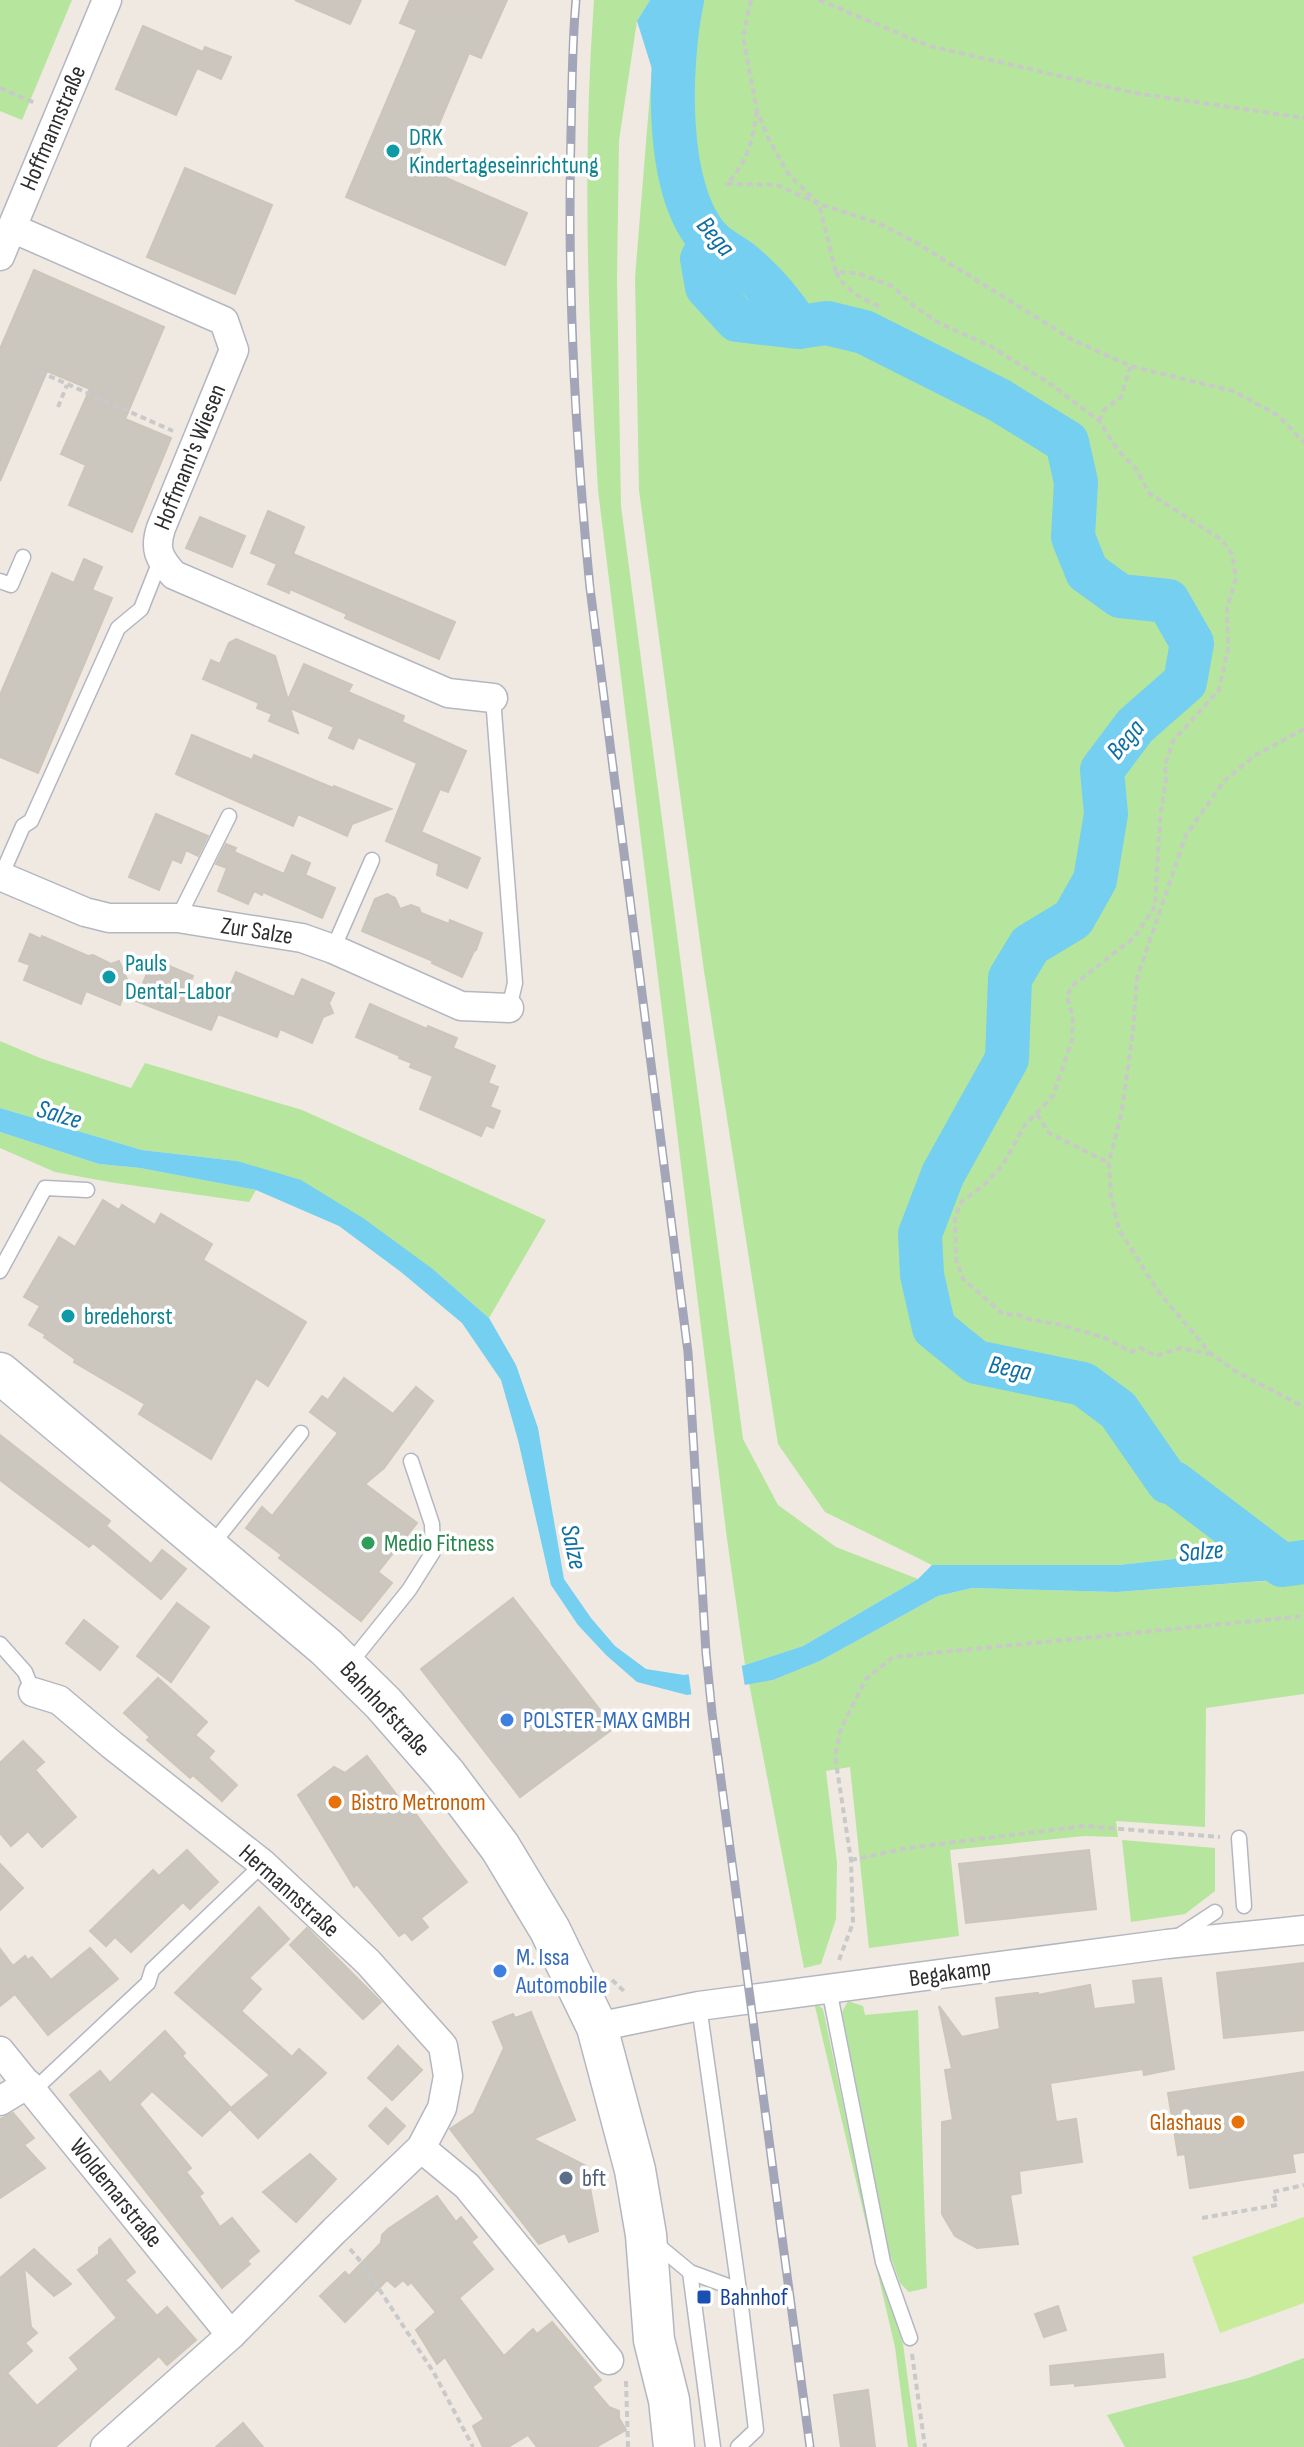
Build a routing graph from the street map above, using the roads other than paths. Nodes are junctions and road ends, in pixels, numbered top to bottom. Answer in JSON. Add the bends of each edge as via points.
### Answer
{"nodes":[{"id":1,"x":107,"y":0,"type":"edge"},
{"id":2,"x":12,"y":228,"type":"junction"},
{"id":3,"x":0,"y":256,"type":"edge"},
{"id":4,"x":23,"y":557,"type":"dead end"},
{"id":5,"x":160,"y":561,"type":"junction"},
{"id":6,"x":0,"y":581,"type":"edge"},
{"id":7,"x":493,"y":698,"type":"joint"},
{"id":8,"x":229,"y":816,"type":"dead end"},
{"id":9,"x":372,"y":860,"type":"dead end"},
{"id":10,"x":0,"y":876,"type":"edge"},
{"id":11,"x":178,"y":918,"type":"junction"},
{"id":12,"x":333,"y":949,"type":"junction"},
{"id":13,"x":509,"y":1008,"type":"joint"},
{"id":14,"x":87,"y":1190,"type":"dead end"},
{"id":15,"x":0,"y":1271,"type":"edge"},
{"id":16,"x":0,"y":1373,"type":"edge"},
{"id":17,"x":301,"y":1433,"type":"dead end"},
{"id":18,"x":411,"y":1461,"type":"dead end"},
{"id":19,"x":210,"y":1547,"type":"junction"},
{"id":20,"x":0,"y":1644,"type":"edge"},
{"id":21,"x":347,"y":1667,"type":"junction"},
{"id":22,"x":33,"y":1692,"type":"joint"},
{"id":23,"x":1239,"y":1838,"type":"road end"},
{"id":24,"x":263,"y":1864,"type":"junction"},
{"id":25,"x":1244,"y":1906,"type":"dead end"},
{"id":26,"x":1215,"y":1912,"type":"dead end"},
{"id":27,"x":1304,"y":1930,"type":"edge"},
{"id":28,"x":1167,"y":1944,"type":"junction"},
{"id":29,"x":829,"y":1989,"type":"junction"},
{"id":30,"x":699,"y":2006,"type":"junction"},
{"id":31,"x":597,"y":2027,"type":"junction"},
{"id":32,"x":0,"y":2051,"type":"edge"},
{"id":33,"x":30,"y":2087,"type":"junction"},
{"id":34,"x":0,"y":2101,"type":"edge"},
{"id":35,"x":421,"y":2148,"type":"junction"},
{"id":36,"x":646,"y":2235,"type":"junction"},
{"id":37,"x":690,"y":2272,"type":"junction"},
{"id":38,"x":739,"y":2290,"type":"junction"},
{"id":39,"x":231,"y":2335,"type":"junction"},
{"id":40,"x":910,"y":2338,"type":"road end"},
{"id":41,"x":654,"y":2340,"type":"junction"},
{"id":42,"x":617,"y":2365,"type":"road end"},
{"id":43,"x":105,"y":2447,"type":"edge"},
{"id":44,"x":648,"y":2447,"type":"edge"},
{"id":45,"x":674,"y":2447,"type":"edge"},
{"id":46,"x":713,"y":2447,"type":"edge"},
{"id":47,"x":738,"y":2447,"type":"edge"}],
"edges":[{"from":1,"to":2,"type":"street","name":"Hoffmannstraße"},
{"from":2,"to":3,"type":"street","name":"Hoffmannstraße"},
{"from":2,"to":5,"type":"street","name":"Hoffmann's Wiesen","via":[[224,321],[234,350],[161,528],[156,543]]},
{"from":4,"to":6,"type":"lane","via":[[11,585]]},
{"from":5,"to":7,"type":"street","name":"Hoffmann's Wiesen","via":[[174,575],[448,693]]},
{"from":5,"to":10,"type":"lane","via":[[141,609],[118,628],[31,821],[23,826]]},
{"from":7,"to":13,"type":"lane","via":[[515,983]]},
{"from":8,"to":11,"type":"lane"},
{"from":9,"to":12,"type":"lane"},
{"from":10,"to":11,"type":"street","name":"Zur Salze","via":[[109,918]]},
{"from":11,"to":12,"type":"street","name":"Zur Salze","via":[[302,938]]},
{"from":12,"to":13,"type":"street","name":"Zur Salze","via":[[461,1006]]},
{"from":14,"to":15,"type":"lane","via":[[45,1188]]},
{"from":16,"to":19,"type":"main road","name":"Bahnhofstraße"},
{"from":17,"to":19,"type":"lane"},
{"from":18,"to":21,"type":"lane","via":[[432,1524],[433,1552]]},
{"from":19,"to":21,"type":"main road","name":"Bahnhofstraße"},
{"from":20,"to":22,"type":"lane","via":[[25,1672]]},
{"from":21,"to":31,"type":"main road","name":"Bahnhofstraße","via":[[446,1775],[500,1847],[550,1930]]},
{"from":22,"to":24,"type":"street","name":"Hermannstraße","via":[[59,1700]]},
{"from":23,"to":25,"type":"lane"},
{"from":24,"to":33,"type":"lane","via":[[152,1970],[148,1983]]},
{"from":24,"to":35,"type":"street","name":"Hermannstraße","via":[[368,1962],[443,2046],[448,2076],[442,2108]]},
{"from":26,"to":28,"type":"lane"},
{"from":27,"to":28,"type":"street","name":"Begakamp"},
{"from":28,"to":29,"type":"street","name":"Begakamp"},
{"from":29,"to":30,"type":"street","name":"Begakamp"},
{"from":29,"to":40,"type":"lane","via":[[883,2262]]},
{"from":30,"to":31,"type":"street","name":"Begakamp"},
{"from":30,"to":38,"type":"lane"},
{"from":31,"to":36,"type":"main road","name":"Bahnhofstraße","via":[[626,2130]]},
{"from":32,"to":33,"type":"street","name":"Woldemarstraße"},
{"from":33,"to":34,"type":"street"},
{"from":33,"to":39,"type":"street","name":"Woldemarstraße"},
{"from":35,"to":39,"type":"street","name":"Hermannstraße"},
{"from":35,"to":42,"type":"street","via":[[467,2186]]},
{"from":36,"to":37,"type":"lane"},
{"from":36,"to":41,"type":"main road","name":"Bahnhofstraße"},
{"from":37,"to":38,"type":"lane"},
{"from":37,"to":46,"type":"lane"},
{"from":38,"to":47,"type":"lane","via":[[756,2430]]},
{"from":39,"to":43,"type":"street","name":"Hermannstraße"},
{"from":41,"to":44,"type":"main road","name":"Bahnhofstraße","via":[[646,2405]]},
{"from":41,"to":45,"type":"main road","name":"Bahnhofstraße"}]}
